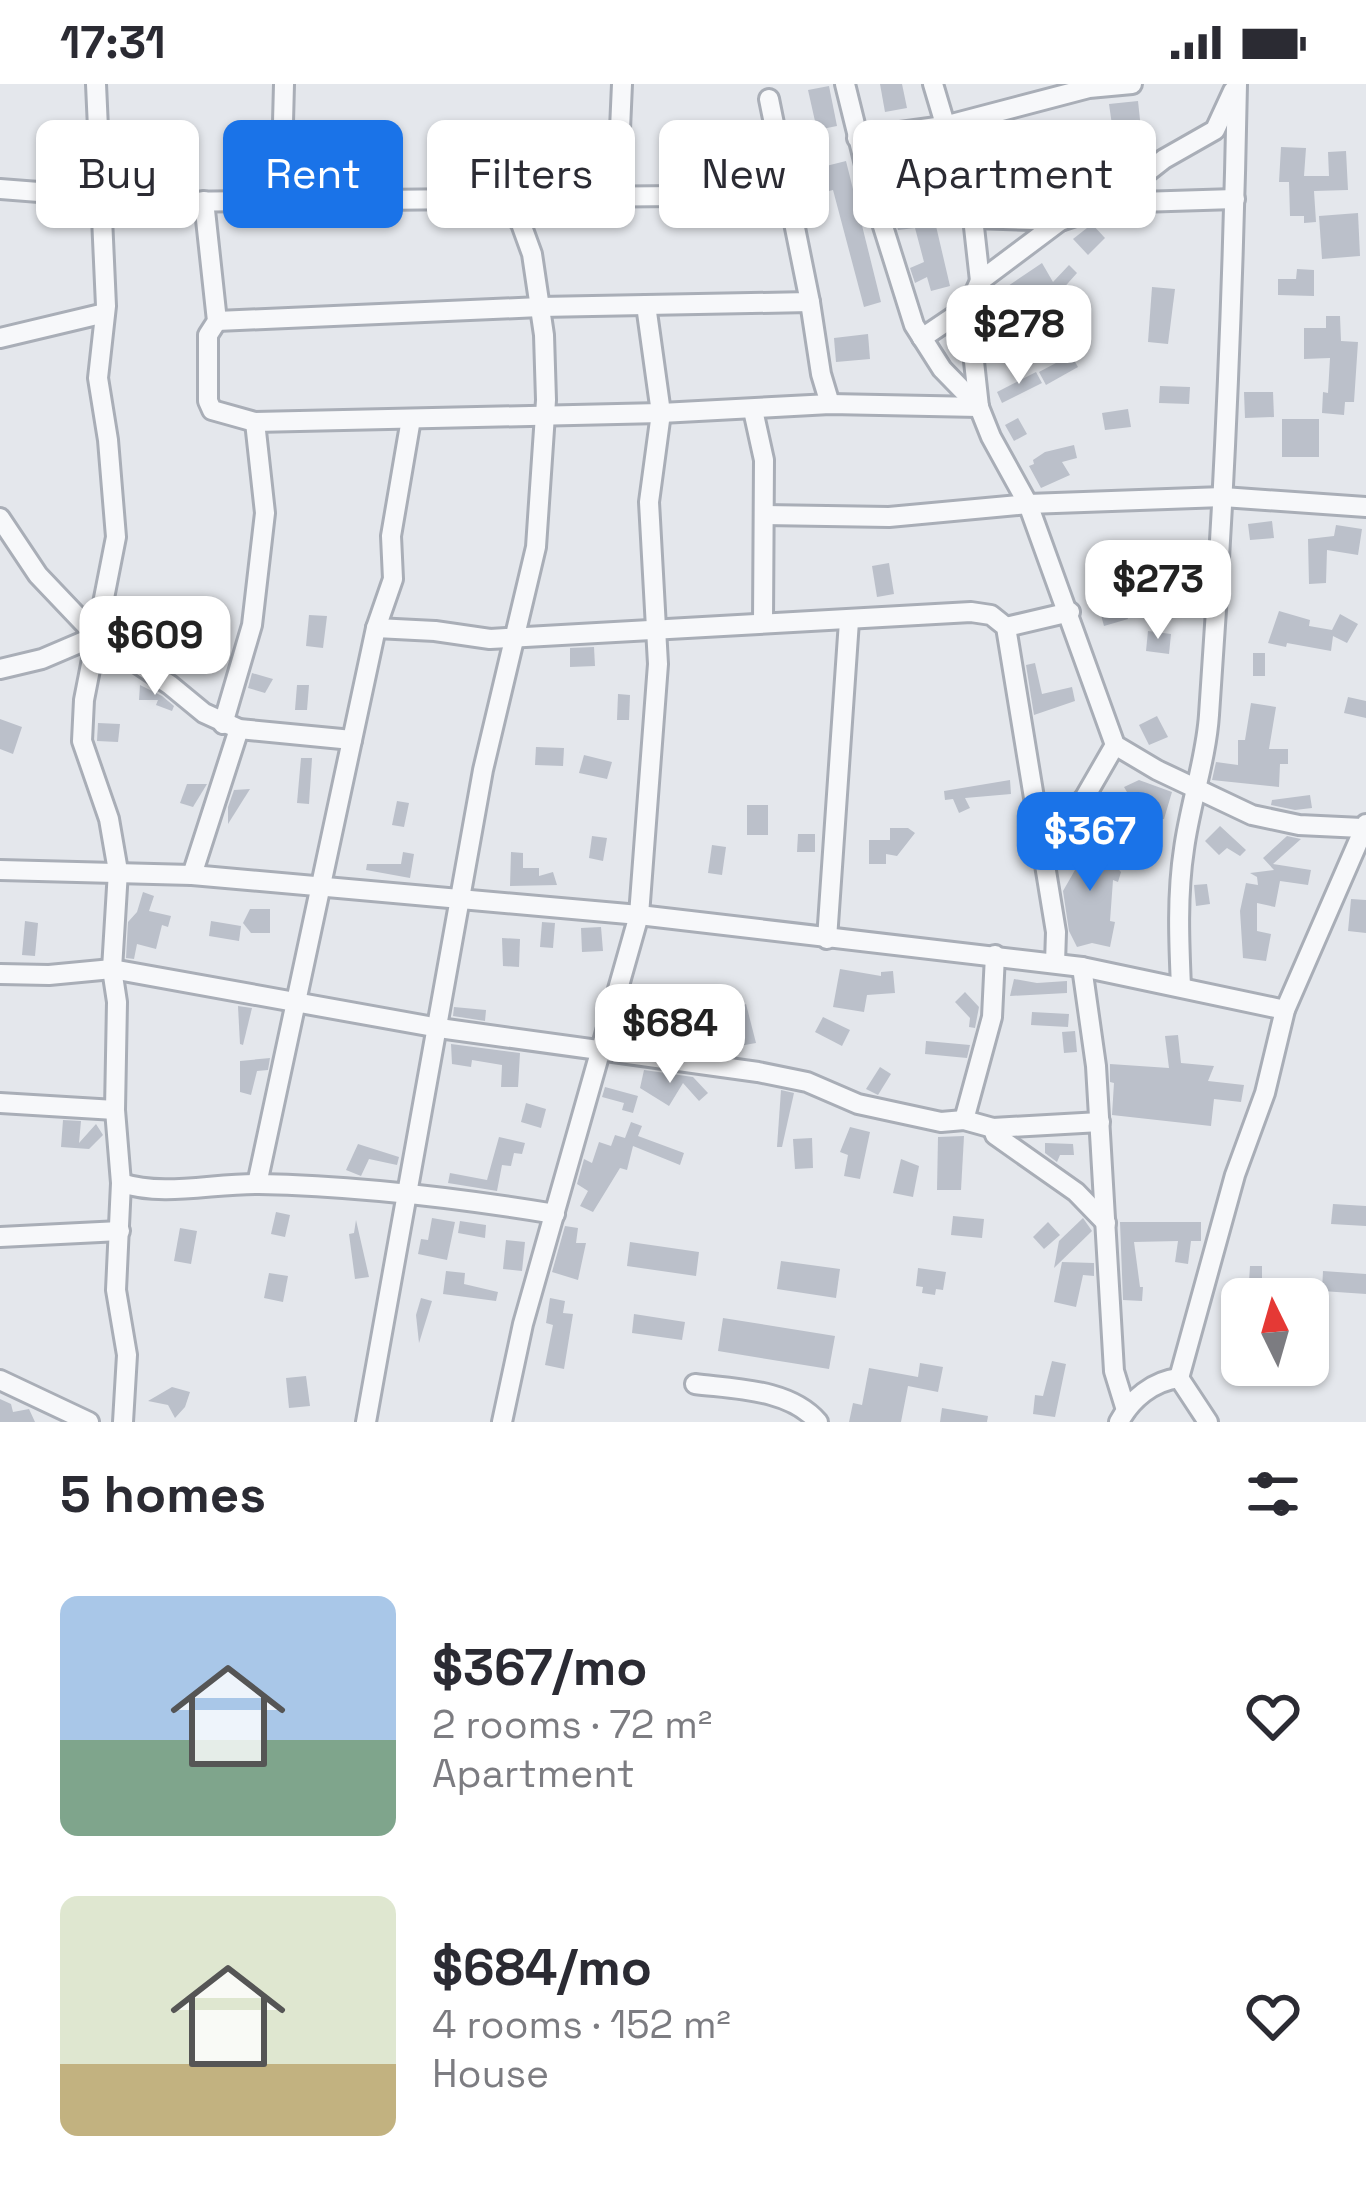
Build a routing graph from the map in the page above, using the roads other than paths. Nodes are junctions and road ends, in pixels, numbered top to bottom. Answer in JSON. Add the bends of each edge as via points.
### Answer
{"nodes":[{"id":1,"x":96,"y":84,"type":"edge"},
{"id":2,"x":284,"y":84,"type":"edge"},
{"id":3,"x":622,"y":84,"type":"edge"},
{"id":4,"x":845,"y":84,"type":"edge"},
{"id":5,"x":933,"y":84,"type":"edge"},
{"id":6,"x":1132,"y":84,"type":"edge"},
{"id":7,"x":1237,"y":84,"type":"edge"},
{"id":8,"x":1103,"y":85,"type":"edge"},
{"id":9,"x":769,"y":98,"type":"dead end"},
{"id":10,"x":98,"y":120,"type":"edge"},
{"id":11,"x":283,"y":120,"type":"edge"},
{"id":12,"x":620,"y":120,"type":"edge"},
{"id":13,"x":773,"y":120,"type":"edge"},
{"id":14,"x":853,"y":120,"type":"edge"},
{"id":15,"x":942,"y":120,"type":"edge"},
{"id":16,"x":967,"y":120,"type":"edge"},
{"id":17,"x":1156,"y":165,"type":"edge"},
{"id":18,"x":0,"y":189,"type":"edge"},
{"id":19,"x":36,"y":192,"type":"edge"},
{"id":20,"x":1235,"y":199,"type":"junction"},
{"id":21,"x":199,"y":201,"type":"edge"},
{"id":22,"x":204,"y":201,"type":"junction"},
{"id":23,"x":223,"y":201,"type":"edge"},
{"id":24,"x":1156,"y":202,"type":"edge"},
{"id":25,"x":102,"y":228,"type":"edge"},
{"id":26,"x":524,"y":228,"type":"edge"},
{"id":27,"x":794,"y":228,"type":"edge"},
{"id":28,"x":884,"y":228,"type":"edge"},
{"id":29,"x":975,"y":228,"type":"edge"},
{"id":30,"x":1051,"y":228,"type":"edge"},
{"id":31,"x":980,"y":280,"type":"junction"},
{"id":32,"x":810,"y":302,"type":"junction"},
{"id":33,"x":646,"y":305,"type":"junction"},
{"id":34,"x":540,"y":307,"type":"junction"},
{"id":35,"x":968,"y":308,"type":"junction"},
{"id":36,"x":105,"y":313,"type":"junction"},
{"id":37,"x":217,"y":321,"type":"junction"},
{"id":38,"x":0,"y":338,"type":"edge"},
{"id":39,"x":922,"y":338,"type":"junction"},
{"id":40,"x":830,"y":404,"type":"junction"},
{"id":41,"x":980,"y":407,"type":"junction"},
{"id":42,"x":753,"y":410,"type":"junction"},
{"id":43,"x":661,"y":413,"type":"junction"},
{"id":44,"x":544,"y":416,"type":"junction"},
{"id":45,"x":411,"y":419,"type":"junction"},
{"id":46,"x":255,"y":422,"type":"junction"},
{"id":47,"x":1223,"y":497,"type":"junction"},
{"id":48,"x":1028,"y":505,"type":"junction"},
{"id":49,"x":1366,"y":507,"type":"edge"},
{"id":50,"x":764,"y":515,"type":"junction"},
{"id":51,"x":0,"y":518,"type":"edge"},
{"id":52,"x":1070,"y":612,"type":"junction"},
{"id":53,"x":848,"y":621,"type":"junction"},
{"id":54,"x":763,"y":622,"type":"junction"},
{"id":55,"x":658,"y":627,"type":"junction"},
{"id":56,"x":1006,"y":627,"type":"junction"},
{"id":57,"x":376,"y":628,"type":"junction"},
{"id":58,"x":96,"y":636,"type":"junction"},
{"id":59,"x":513,"y":637,"type":"junction"},
{"id":60,"x":0,"y":669,"type":"edge"},
{"id":61,"x":231,"y":726,"type":"junction"},
{"id":62,"x":352,"y":740,"type":"junction"},
{"id":63,"x":1115,"y":745,"type":"junction"},
{"id":64,"x":1196,"y":790,"type":"junction"},
{"id":65,"x":1364,"y":826,"type":"edge"},
{"id":66,"x":1041,"y":848,"type":"junction"},
{"id":67,"x":0,"y":870,"type":"edge"},
{"id":68,"x":118,"y":871,"type":"junction"},
{"id":69,"x":192,"y":875,"type":"junction"},
{"id":70,"x":322,"y":885,"type":"junction"},
{"id":71,"x":462,"y":897,"type":"junction"},
{"id":72,"x":639,"y":915,"type":"junction"},
{"id":73,"x":827,"y":939,"type":"junction"},
{"id":74,"x":995,"y":955,"type":"junction"},
{"id":75,"x":1055,"y":963,"type":"junction"},
{"id":76,"x":1082,"y":967,"type":"junction"},
{"id":77,"x":112,"y":969,"type":"junction"},
{"id":78,"x":0,"y":974,"type":"edge"},
{"id":79,"x":1181,"y":986,"type":"junction"},
{"id":80,"x":298,"y":1003,"type":"junction"},
{"id":81,"x":1285,"y":1010,"type":"junction"},
{"id":82,"x":437,"y":1028,"type":"junction"},
{"id":83,"x":604,"y":1048,"type":"junction"},
{"id":84,"x":0,"y":1103,"type":"edge"},
{"id":85,"x":115,"y":1110,"type":"junction"},
{"id":86,"x":964,"y":1120,"type":"junction"},
{"id":87,"x":1100,"y":1122,"type":"junction"},
{"id":88,"x":993,"y":1128,"type":"junction"},
{"id":89,"x":121,"y":1184,"type":"junction"},
{"id":90,"x":257,"y":1184,"type":"junction"},
{"id":91,"x":405,"y":1195,"type":"junction"},
{"id":92,"x":556,"y":1214,"type":"junction"},
{"id":93,"x":1106,"y":1223,"type":"junction"},
{"id":94,"x":119,"y":1231,"type":"junction"},
{"id":95,"x":0,"y":1238,"type":"edge"},
{"id":96,"x":1179,"y":1378,"type":"junction"},
{"id":97,"x":0,"y":1380,"type":"edge"},
{"id":98,"x":695,"y":1384,"type":"dead end"},
{"id":99,"x":1122,"y":1416,"type":"edge"},
{"id":100,"x":84,"y":1421,"type":"edge"},
{"id":101,"x":123,"y":1422,"type":"edge"},
{"id":102,"x":366,"y":1422,"type":"edge"},
{"id":103,"x":502,"y":1422,"type":"edge"},
{"id":104,"x":818,"y":1422,"type":"edge"},
{"id":105,"x":1208,"y":1422,"type":"edge"}],
"edges":[{"from":1,"to":10,"type":"street"},
{"from":2,"to":11,"type":"street"},
{"from":3,"to":12,"type":"street"},
{"from":4,"to":14,"type":"street"},
{"from":5,"to":15,"type":"street"},
{"from":6,"to":8,"type":"street"},
{"from":7,"to":17,"type":"street","via":[[1215,130]]},
{"from":7,"to":20,"type":"street"},
{"from":8,"to":16,"type":"street"},
{"from":9,"to":13,"type":"street"},
{"from":18,"to":19,"type":"street"},
{"from":20,"to":24,"type":"street"},
{"from":20,"to":47,"type":"street"},
{"from":21,"to":22,"type":"street"},
{"from":22,"to":23,"type":"street"},
{"from":22,"to":37,"type":"street"},
{"from":25,"to":36,"type":"street"},
{"from":26,"to":34,"type":"street"},
{"from":27,"to":32,"type":"street"},
{"from":28,"to":39,"type":"street"},
{"from":29,"to":31,"type":"street"},
{"from":30,"to":31,"type":"street"},
{"from":31,"to":35,"type":"street"},
{"from":32,"to":33,"type":"street"},
{"from":32,"to":40,"type":"street"},
{"from":33,"to":34,"type":"street"},
{"from":33,"to":43,"type":"street"},
{"from":34,"to":37,"type":"street"},
{"from":34,"to":44,"type":"street"},
{"from":35,"to":39,"type":"street"},
{"from":35,"to":41,"type":"street"},
{"from":36,"to":38,"type":"street"},
{"from":36,"to":58,"type":"street","via":[[98,379],[116,537]]},
{"from":37,"to":46,"type":"street","via":[[208,335],[208,401],[212,410]]},
{"from":39,"to":41,"type":"street"},
{"from":40,"to":41,"type":"street"},
{"from":40,"to":42,"type":"street"},
{"from":41,"to":48,"type":"street"},
{"from":42,"to":43,"type":"street"},
{"from":42,"to":50,"type":"street"},
{"from":43,"to":44,"type":"street"},
{"from":43,"to":55,"type":"street","via":[[649,502]]},
{"from":44,"to":45,"type":"street"},
{"from":44,"to":59,"type":"street","via":[[536,547]]},
{"from":45,"to":46,"type":"street"},
{"from":45,"to":57,"type":"street","via":[[393,579]]},
{"from":46,"to":61,"type":"street","via":[[266,513]]},
{"from":47,"to":48,"type":"street"},
{"from":47,"to":49,"type":"street"},
{"from":47,"to":64,"type":"street"},
{"from":48,"to":50,"type":"street","via":[[889,517]]},
{"from":48,"to":52,"type":"street"},
{"from":50,"to":54,"type":"street"},
{"from":51,"to":58,"type":"street","via":[[38,575]]},
{"from":52,"to":56,"type":"street"},
{"from":52,"to":63,"type":"street"},
{"from":53,"to":54,"type":"street"},
{"from":53,"to":56,"type":"street","via":[[971,612]]},
{"from":53,"to":73,"type":"street"},
{"from":54,"to":55,"type":"street"},
{"from":55,"to":59,"type":"street"},
{"from":55,"to":72,"type":"street"},
{"from":56,"to":66,"type":"street"},
{"from":57,"to":59,"type":"street"},
{"from":57,"to":62,"type":"street"},
{"from":58,"to":60,"type":"street"},
{"from":58,"to":61,"type":"street"},
{"from":58,"to":68,"type":"street","via":[[82,741]]},
{"from":59,"to":71,"type":"street"},
{"from":61,"to":62,"type":"street"},
{"from":61,"to":69,"type":"street"},
{"from":62,"to":70,"type":"street"},
{"from":63,"to":64,"type":"street"},
{"from":63,"to":66,"type":"street"},
{"from":64,"to":65,"type":"street","via":[[1252,815]]},
{"from":64,"to":79,"type":"street","via":[[1184,850]]},
{"from":65,"to":81,"type":"street"},
{"from":66,"to":75,"type":"street"},
{"from":67,"to":68,"type":"street"},
{"from":68,"to":69,"type":"street"},
{"from":68,"to":77,"type":"street"},
{"from":69,"to":70,"type":"street"},
{"from":70,"to":71,"type":"street"},
{"from":70,"to":80,"type":"street"},
{"from":71,"to":72,"type":"street"},
{"from":71,"to":82,"type":"street"},
{"from":72,"to":73,"type":"street"},
{"from":72,"to":83,"type":"street"},
{"from":73,"to":74,"type":"street"},
{"from":74,"to":75,"type":"street"},
{"from":74,"to":86,"type":"street","via":[[992,1017]]},
{"from":75,"to":76,"type":"street"},
{"from":76,"to":79,"type":"street"},
{"from":76,"to":87,"type":"street"},
{"from":77,"to":78,"type":"street"},
{"from":77,"to":80,"type":"street"},
{"from":77,"to":85,"type":"street"},
{"from":79,"to":81,"type":"street"},
{"from":80,"to":82,"type":"street"},
{"from":80,"to":90,"type":"street"},
{"from":81,"to":96,"type":"street"},
{"from":82,"to":83,"type":"street"},
{"from":82,"to":91,"type":"street"},
{"from":83,"to":86,"type":"street","via":[[758,1072],[879,1108]]},
{"from":83,"to":92,"type":"street"},
{"from":84,"to":85,"type":"street"},
{"from":85,"to":89,"type":"street"},
{"from":86,"to":88,"type":"street"},
{"from":87,"to":88,"type":"street"},
{"from":87,"to":93,"type":"street"},
{"from":88,"to":93,"type":"street"},
{"from":89,"to":90,"type":"street"},
{"from":89,"to":94,"type":"street"},
{"from":90,"to":91,"type":"street"},
{"from":91,"to":92,"type":"street"},
{"from":91,"to":102,"type":"street"},
{"from":92,"to":103,"type":"street"},
{"from":93,"to":99,"type":"street"},
{"from":94,"to":95,"type":"street"},
{"from":94,"to":101,"type":"street"},
{"from":96,"to":99,"type":"street","via":[[1163,1380]]},
{"from":96,"to":105,"type":"street"},
{"from":97,"to":100,"type":"street"},
{"from":98,"to":104,"type":"street","via":[[781,1398]]}]}
